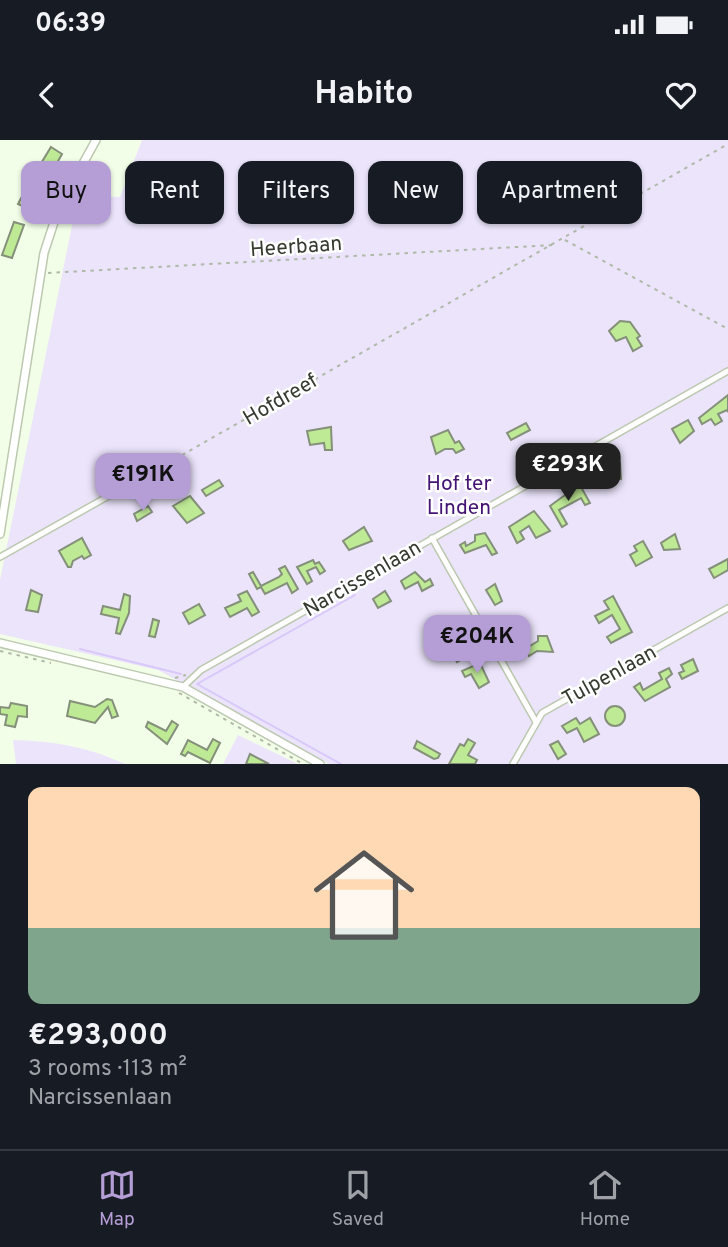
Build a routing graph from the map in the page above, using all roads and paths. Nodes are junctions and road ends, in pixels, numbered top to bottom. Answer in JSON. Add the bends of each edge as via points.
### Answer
{"nodes":[{"id":1,"x":96,"y":140,"type":"edge"},
{"id":2,"x":728,"y":144,"type":"edge"},
{"id":3,"x":561,"y":241,"type":"junction"},
{"id":4,"x":553,"y":245,"type":"junction"},
{"id":5,"x":40,"y":273,"type":"junction"},
{"id":6,"x":728,"y":329,"type":"edge"},
{"id":7,"x":728,"y":371,"type":"edge"},
{"id":8,"x":178,"y":457,"type":"joint"},
{"id":9,"x":1,"y":522,"type":"edge"},
{"id":10,"x":0,"y":534,"type":"edge"},
{"id":11,"x":432,"y":538,"type":"junction"},
{"id":12,"x":0,"y":557,"type":"edge"},
{"id":13,"x":728,"y":608,"type":"edge"},
{"id":14,"x":0,"y":643,"type":"edge"},
{"id":15,"x":0,"y":651,"type":"edge"},
{"id":16,"x":61,"y":665,"type":"dead end"},
{"id":17,"x":181,"y":690,"type":"junction"},
{"id":18,"x":536,"y":722,"type":"junction"},
{"id":19,"x":303,"y":764,"type":"edge"},
{"id":20,"x":320,"y":764,"type":"edge"},
{"id":21,"x":513,"y":764,"type":"edge"}],
"edges":[{"from":1,"to":5,"type":"street","via":[[59,207]]},
{"from":2,"to":3,"type":"path","name":"Hofdreef"},
{"from":3,"to":4,"type":"path","name":"Hofdreef"},
{"from":3,"to":6,"type":"path","via":[[571,240]]},
{"from":4,"to":5,"type":"path","name":"Heerbaan"},
{"from":4,"to":8,"type":"path","name":"Hofdreef"},
{"from":5,"to":9,"type":"street"},
{"from":7,"to":11,"type":"street","name":"Narcissenlaan"},
{"from":8,"to":12,"type":"street"},
{"from":9,"to":10,"type":"street"},
{"from":11,"to":17,"type":"street","name":"Narcissenlaan","via":[[196,673]]},
{"from":11,"to":18,"type":"street"},
{"from":13,"to":18,"type":"street","name":"Tulpenlaan","via":[[542,713]]},
{"from":14,"to":17,"type":"street"},
{"from":15,"to":16,"type":"path"},
{"from":17,"to":19,"type":"path"},
{"from":17,"to":20,"type":"street"},
{"from":18,"to":21,"type":"street","name":"Tulpenlaan"}]}
